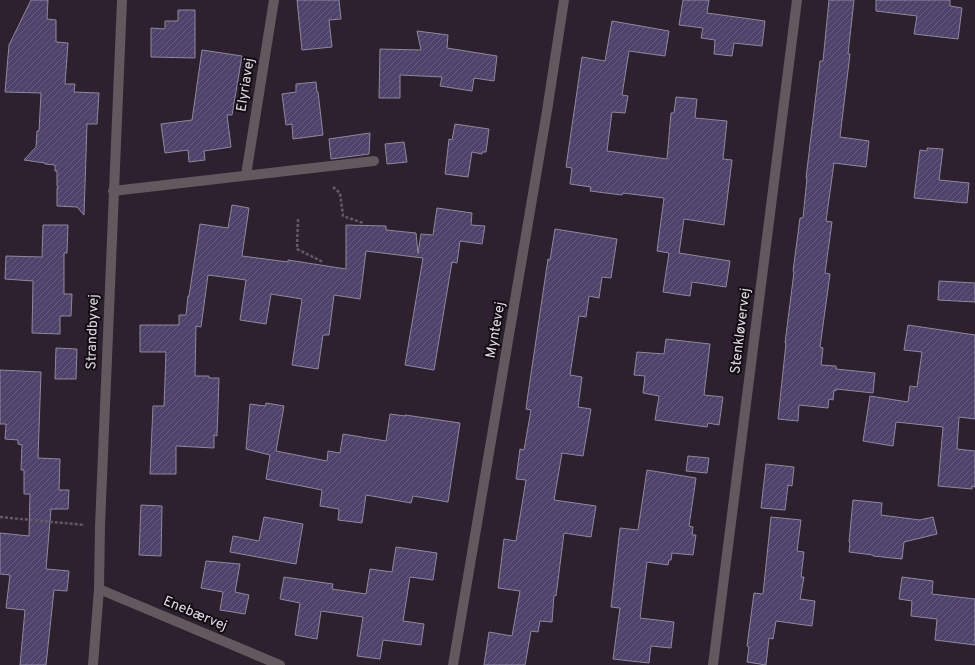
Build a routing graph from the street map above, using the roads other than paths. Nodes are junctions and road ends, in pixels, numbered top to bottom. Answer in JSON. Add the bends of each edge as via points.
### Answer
{"nodes":[{"id":1,"x":122,"y":0,"type":"edge"},
{"id":2,"x":274,"y":0,"type":"edge"},
{"id":3,"x":564,"y":0,"type":"edge"},
{"id":4,"x":797,"y":0,"type":"edge"},
{"id":5,"x":374,"y":161,"type":"dead end"},
{"id":6,"x":246,"y":175,"type":"junction"},
{"id":7,"x":113,"y":191,"type":"junction"},
{"id":8,"x":99,"y":589,"type":"junction"},
{"id":9,"x":94,"y":665,"type":"edge"},
{"id":10,"x":280,"y":665,"type":"edge"},
{"id":11,"x":453,"y":665,"type":"edge"},
{"id":12,"x":713,"y":665,"type":"edge"}],
"edges":[{"from":1,"to":7,"type":"street","name":"Strandbyvej"},
{"from":2,"to":6,"type":"street","name":"Elyriavej"},
{"from":3,"to":11,"type":"street","name":"Myntevej"},
{"from":4,"to":12,"type":"street","name":"Stenkløvervej"},
{"from":5,"to":6,"type":"street"},
{"from":6,"to":7,"type":"street"},
{"from":7,"to":8,"type":"street","name":"Strandbyvej"},
{"from":8,"to":9,"type":"street","name":"Strandbyvej"},
{"from":8,"to":10,"type":"street","name":"Enebærvej"}]}
